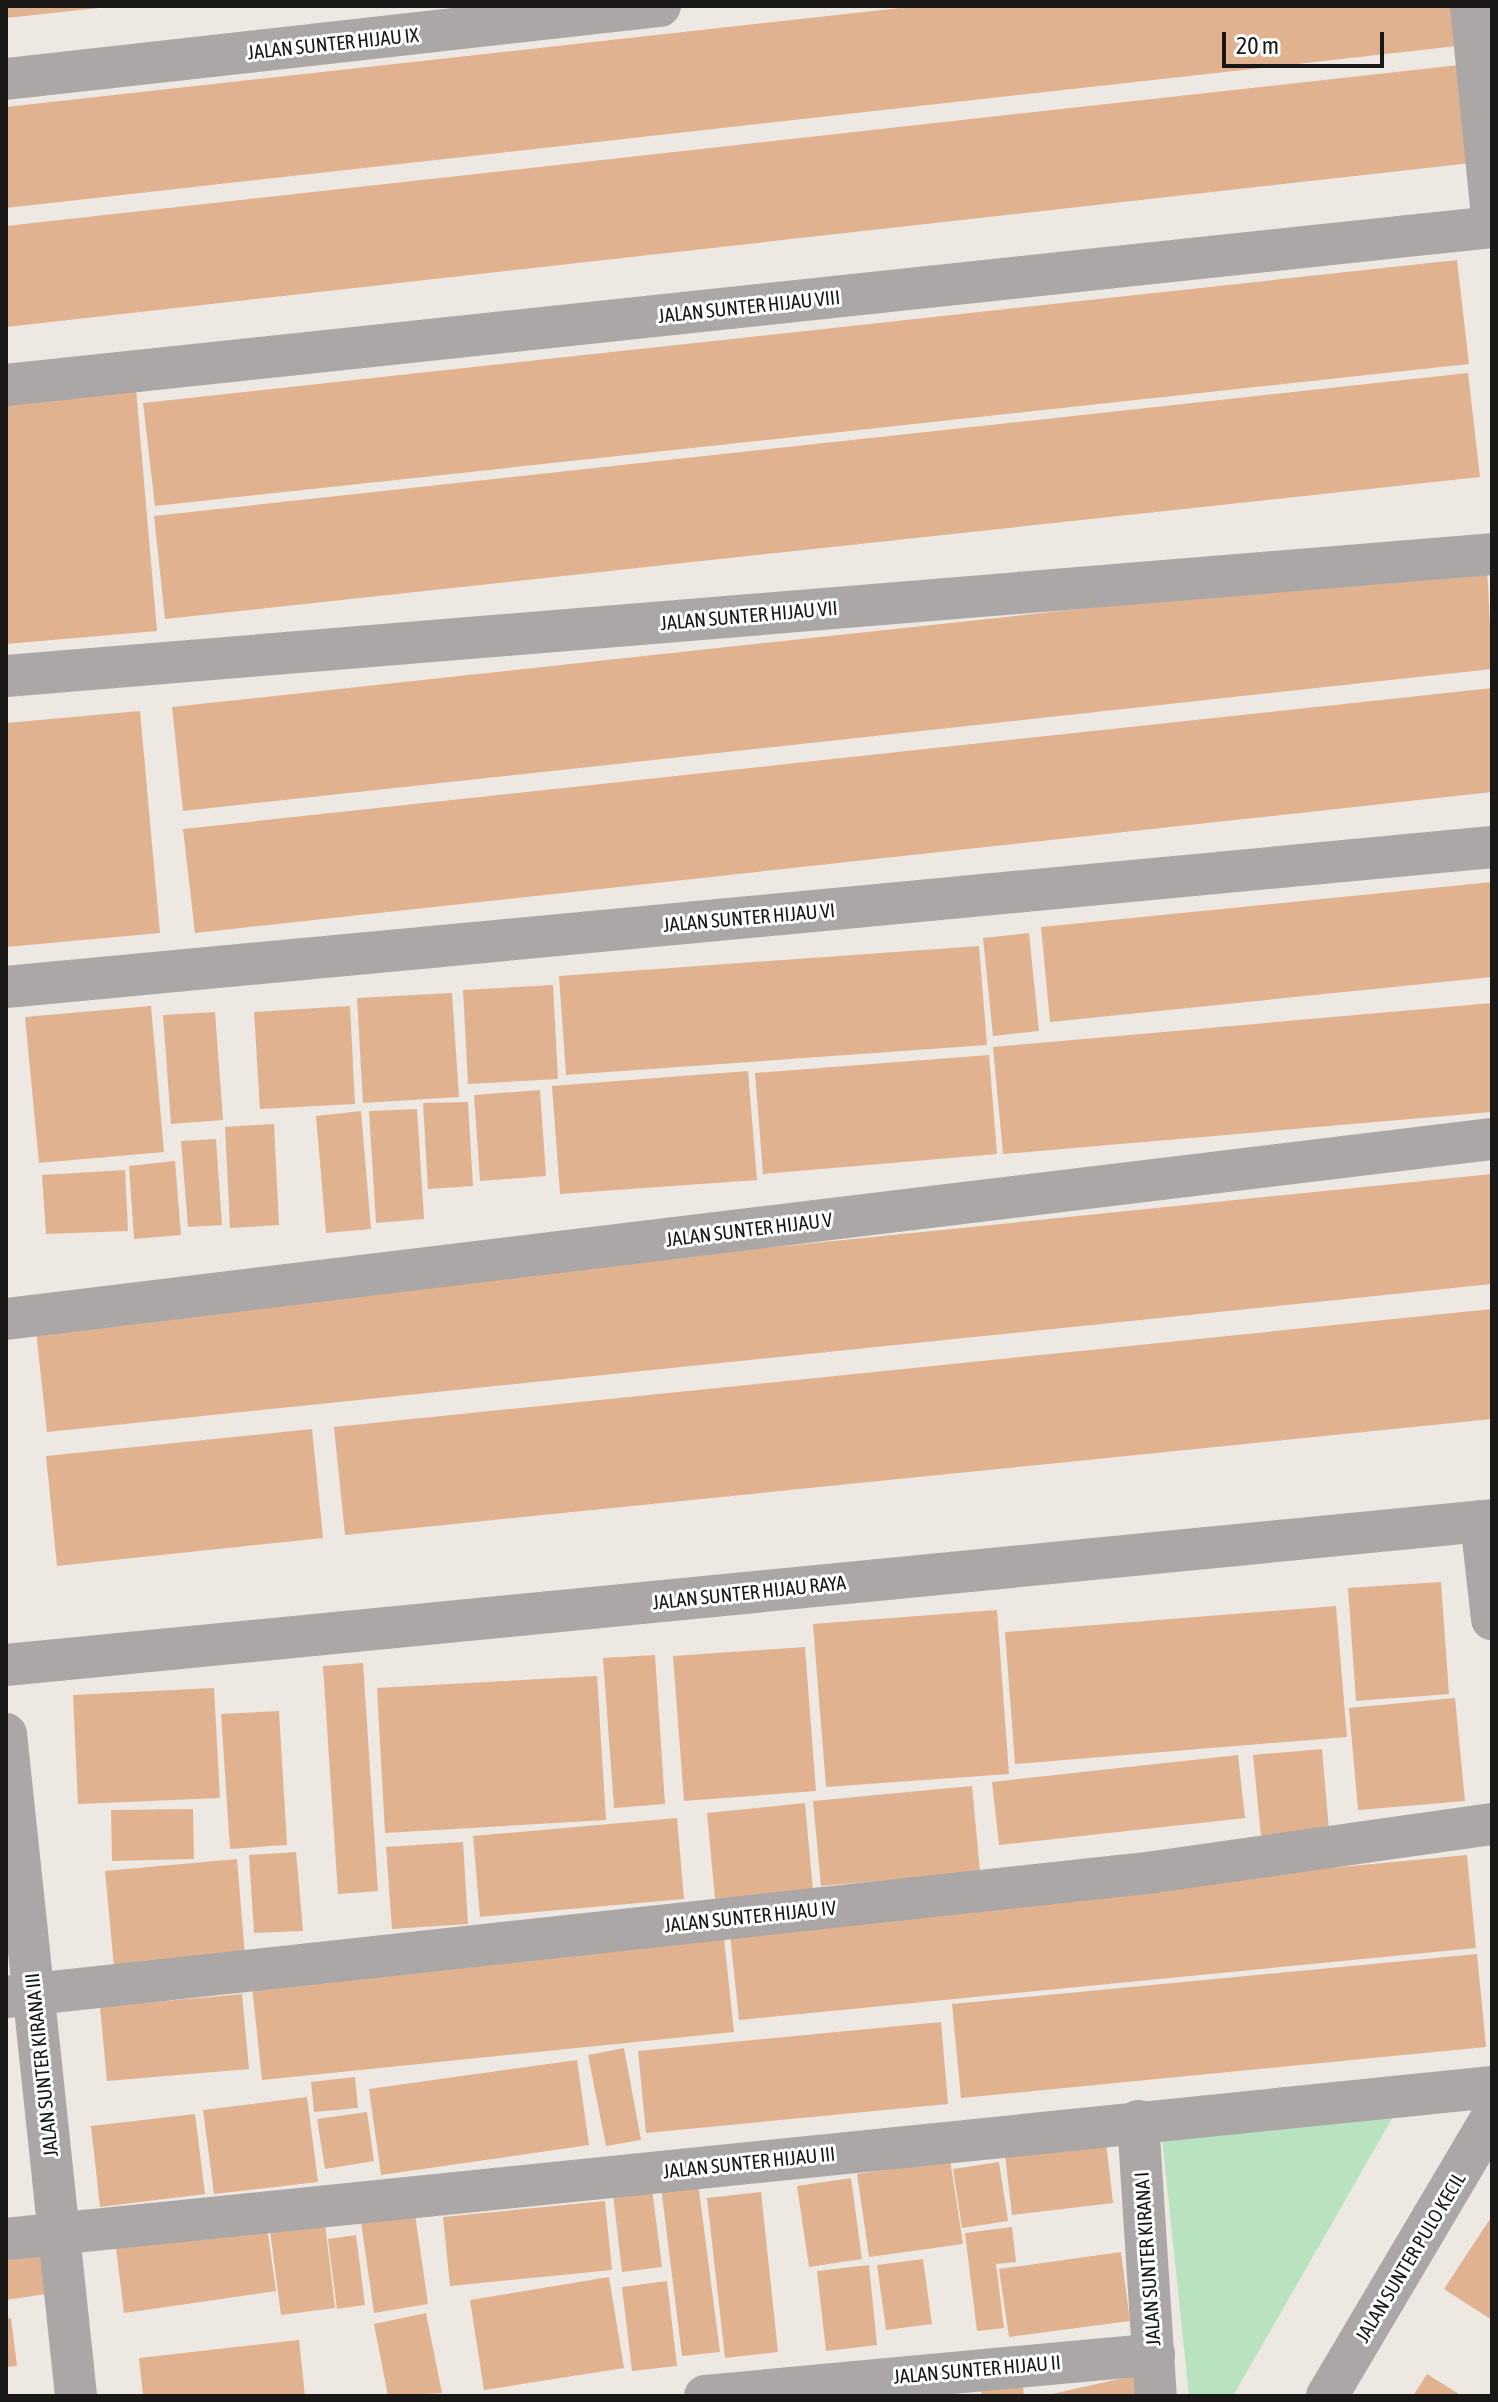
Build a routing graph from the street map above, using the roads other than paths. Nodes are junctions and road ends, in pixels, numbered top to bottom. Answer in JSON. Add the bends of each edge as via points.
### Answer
{"nodes":[{"id":1,"x":660,"y":6,"type":"edge"},
{"id":2,"x":1471,"y":6,"type":"edge"},
{"id":3,"x":6,"y":79,"type":"edge"},
{"id":4,"x":1492,"y":216,"type":"edge"},
{"id":5,"x":1492,"y":227,"type":"edge"},
{"id":6,"x":6,"y":385,"type":"edge"},
{"id":7,"x":1492,"y":554,"type":"edge"},
{"id":8,"x":6,"y":676,"type":"edge"},
{"id":9,"x":1492,"y":847,"type":"edge"},
{"id":10,"x":6,"y":987,"type":"edge"},
{"id":11,"x":1492,"y":1139,"type":"edge"},
{"id":12,"x":6,"y":1319,"type":"edge"},
{"id":13,"x":1487,"y":1520,"type":"edge"},
{"id":14,"x":1492,"y":1619,"type":"edge"},
{"id":15,"x":6,"y":1665,"type":"edge"},
{"id":16,"x":6,"y":1734,"type":"edge"},
{"id":17,"x":1492,"y":1824,"type":"edge"},
{"id":18,"x":20,"y":1996,"type":"edge"},
{"id":19,"x":1492,"y":2087,"type":"edge"},
{"id":20,"x":1492,"y":2117,"type":"edge"},
{"id":21,"x":1138,"y":2121,"type":"junction"},
{"id":22,"x":59,"y":2234,"type":"junction"},
{"id":23,"x":6,"y":2239,"type":"edge"},
{"id":24,"x":1154,"y":2354,"type":"junction"},
{"id":25,"x":76,"y":2396,"type":"edge"},
{"id":26,"x":705,"y":2396,"type":"edge"},
{"id":27,"x":1156,"y":2396,"type":"edge"},
{"id":28,"x":1327,"y":2396,"type":"edge"}],
"edges":[{"from":1,"to":3,"type":"street","name":"JALAN SUNTER HIJAU IX"},
{"from":2,"to":4,"type":"street"},
{"from":5,"to":6,"type":"street","name":"JALAN SUNTER HIJAU VIII"},
{"from":7,"to":8,"type":"street","name":"JALAN SUNTER HIJAU VII"},
{"from":9,"to":10,"type":"street","name":"JALAN SUNTER HIJAU VI"},
{"from":11,"to":12,"type":"street","name":"JALAN SUNTER HIJAU V"},
{"from":13,"to":14,"type":"street"},
{"from":13,"to":15,"type":"street","name":"JALAN SUNTER HIJAU RAYA"},
{"from":16,"to":18,"type":"street","name":"JALAN SUNTER KIRANA III"},
{"from":17,"to":18,"type":"street","name":"JALAN SUNTER HIJAU IV","via":[[1154,1872]]},
{"from":18,"to":22,"type":"street","name":"JALAN SUNTER KIRANA III"},
{"from":19,"to":21,"type":"street","name":"JALAN SUNTER HIJAU III"},
{"from":20,"to":28,"type":"street","name":"JALAN SUNTER PULO KECIL"},
{"from":21,"to":22,"type":"street","name":"JALAN SUNTER HIJAU III"},
{"from":21,"to":24,"type":"street","name":"JALAN SUNTER KIRANA I"},
{"from":22,"to":23,"type":"street","name":"JALAN SUNTER HIJAU III"},
{"from":22,"to":25,"type":"street","name":"JALAN SUNTER KIRANA III"},
{"from":24,"to":26,"type":"street","name":"JALAN SUNTER HIJAU II"},
{"from":24,"to":27,"type":"street","name":"JALAN SUNTER KIRANA I"}]}
